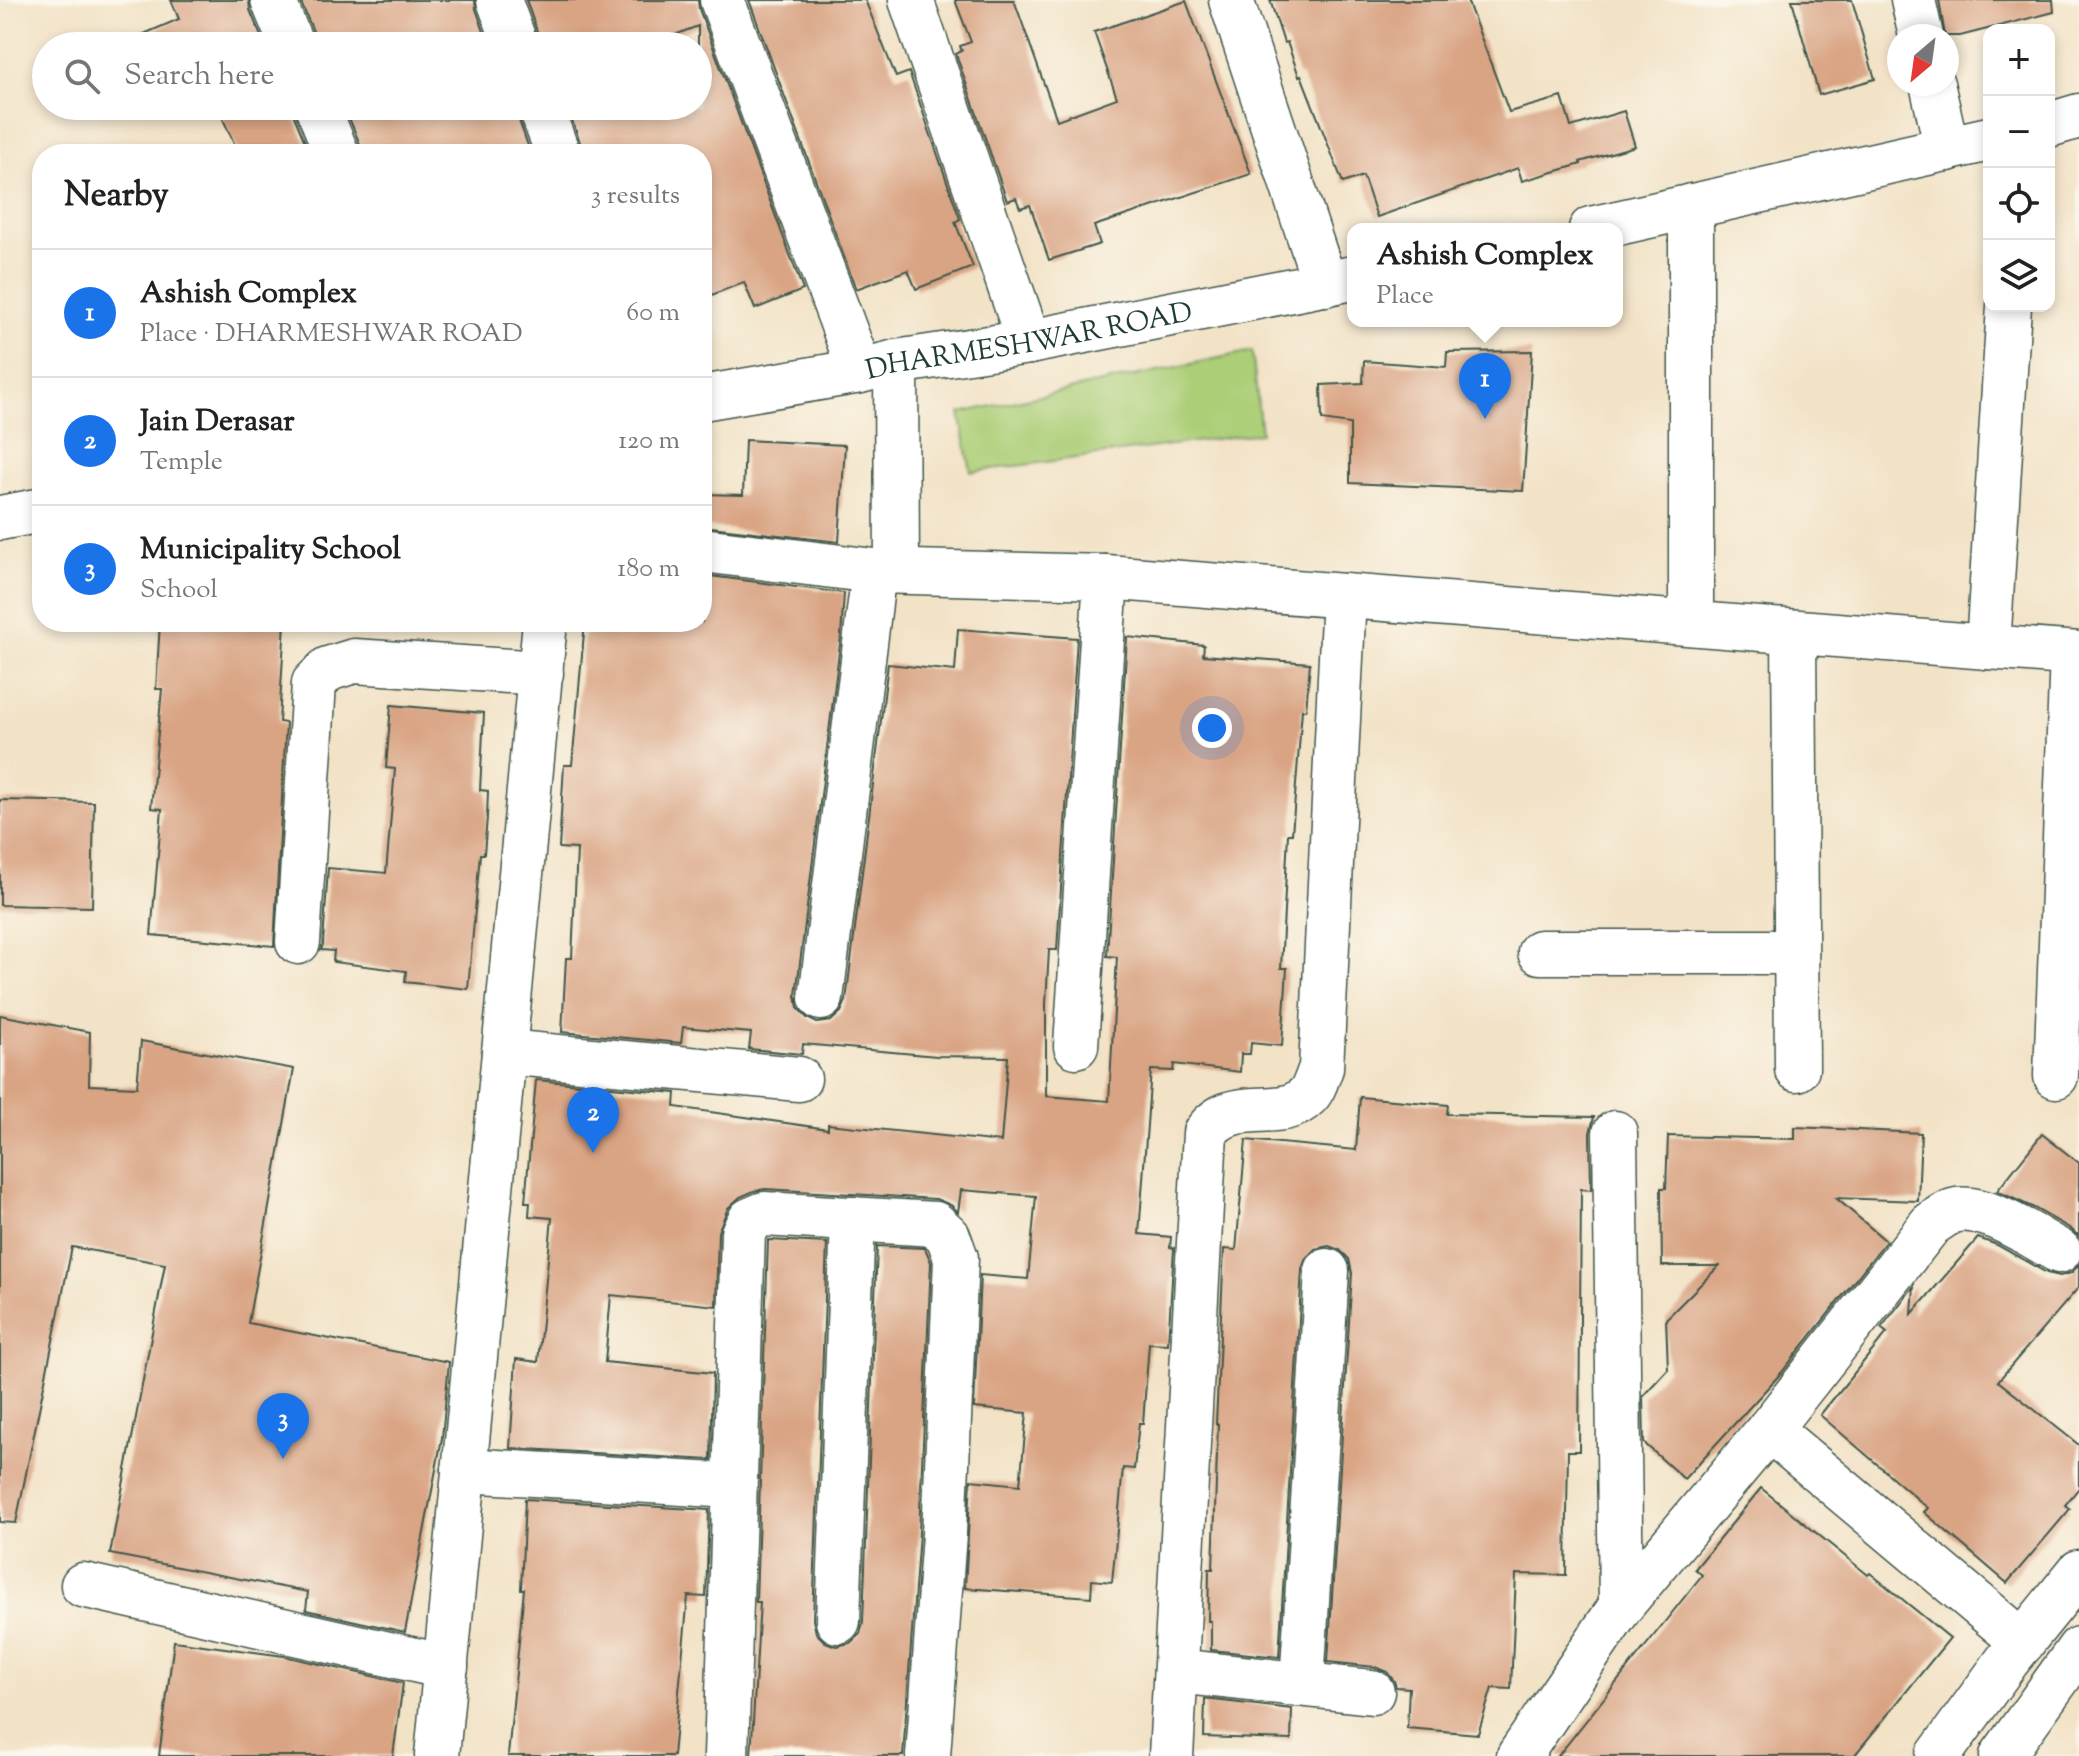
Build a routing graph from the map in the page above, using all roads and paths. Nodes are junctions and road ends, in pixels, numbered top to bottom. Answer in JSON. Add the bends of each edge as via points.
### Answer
{"nodes":[{"id":1,"x":273,"y":0,"type":"edge"},
{"id":2,"x":499,"y":0,"type":"edge"},
{"id":3,"x":722,"y":0,"type":"edge"},
{"id":4,"x":911,"y":0,"type":"edge"},
{"id":5,"x":1231,"y":0,"type":"edge"},
{"id":6,"x":1913,"y":0,"type":"edge"},
{"id":7,"x":1918,"y":24,"type":"edge"},
{"id":8,"x":286,"y":32,"type":"edge"},
{"id":9,"x":511,"y":32,"type":"edge"},
{"id":10,"x":1935,"y":96,"type":"edge"},
{"id":11,"x":2079,"y":116,"type":"edge"},
{"id":12,"x":323,"y":120,"type":"edge"},
{"id":13,"x":545,"y":120,"type":"edge"},
{"id":14,"x":2055,"y":123,"type":"edge"},
{"id":15,"x":1983,"y":140,"type":"edge"},
{"id":16,"x":333,"y":144,"type":"edge"},
{"id":17,"x":554,"y":144,"type":"edge"},
{"id":18,"x":1947,"y":149,"type":"junction"},
{"id":19,"x":1691,"y":206,"type":"junction"},
{"id":20,"x":1617,"y":223,"type":"edge"},
{"id":21,"x":1339,"y":281,"type":"edge"},
{"id":22,"x":2009,"y":312,"type":"edge"},
{"id":23,"x":1029,"y":342,"type":"junction"},
{"id":24,"x":878,"y":366,"type":"junction"},
{"id":25,"x":712,"y":396,"type":"edge"},
{"id":26,"x":32,"y":512,"type":"edge"},
{"id":27,"x":0,"y":518,"type":"edge"},
{"id":28,"x":712,"y":551,"type":"edge"},
{"id":29,"x":885,"y":571,"type":"junction"},
{"id":30,"x":1106,"y":577,"type":"junction"},
{"id":31,"x":1344,"y":596,"type":"junction"},
{"id":32,"x":1691,"y":623,"type":"junction"},
{"id":33,"x":544,"y":632,"type":"edge"},
{"id":34,"x":1794,"y":632,"type":"junction"},
{"id":35,"x":1988,"y":647,"type":"junction"},
{"id":36,"x":2076,"y":654,"type":"edge"},
{"id":37,"x":541,"y":673,"type":"junction"},
{"id":38,"x":298,"y":942,"type":"dead end"},
{"id":39,"x":1540,"y":952,"type":"dead end"},
{"id":40,"x":1796,"y":952,"type":"junction"},
{"id":41,"x":821,"y":998,"type":"dead end"},
{"id":42,"x":1076,"y":1046,"type":"dead end"},
{"id":43,"x":504,"y":1052,"type":"junction"},
{"id":44,"x":1797,"y":1069,"type":"dead end"},
{"id":45,"x":2056,"y":1076,"type":"dead end"},
{"id":46,"x":799,"y":1079,"type":"dead end"},
{"id":47,"x":1615,"y":1133,"type":"dead end"},
{"id":48,"x":853,"y":1219,"type":"junction"},
{"id":49,"x":2059,"y":1251,"type":"dead end"},
{"id":50,"x":1327,"y":1271,"type":"dead end"},
{"id":51,"x":1769,"y":1429,"type":"junction"},
{"id":52,"x":464,"y":1470,"type":"junction"},
{"id":53,"x":733,"y":1486,"type":"junction"},
{"id":54,"x":2079,"y":1572,"type":"edge"},
{"id":55,"x":83,"y":1585,"type":"dead end"},
{"id":56,"x":1621,"y":1606,"type":"junction"},
{"id":57,"x":838,"y":1621,"type":"dead end"},
{"id":58,"x":2023,"y":1642,"type":"junction"},
{"id":59,"x":2079,"y":1649,"type":"edge"},
{"id":60,"x":446,"y":1667,"type":"junction"},
{"id":61,"x":1176,"y":1671,"type":"junction"},
{"id":62,"x":1996,"y":1676,"type":"junction"},
{"id":63,"x":1302,"y":1684,"type":"junction"},
{"id":64,"x":1372,"y":1692,"type":"dead end"},
{"id":65,"x":2038,"y":1706,"type":"junction"},
{"id":66,"x":437,"y":1756,"type":"edge"},
{"id":67,"x":726,"y":1756,"type":"edge"},
{"id":68,"x":928,"y":1756,"type":"edge"},
{"id":69,"x":1171,"y":1756,"type":"edge"},
{"id":70,"x":1519,"y":1756,"type":"edge"},
{"id":71,"x":1938,"y":1756,"type":"edge"},
{"id":72,"x":2002,"y":1756,"type":"edge"}],
"edges":[{"from":1,"to":8,"type":"street"},
{"from":2,"to":9,"type":"street"},
{"from":3,"to":24,"type":"street"},
{"from":4,"to":23,"type":"street"},
{"from":5,"to":21,"type":"street"},
{"from":6,"to":7,"type":"street"},
{"from":10,"to":18,"type":"street"},
{"from":11,"to":14,"type":"street"},
{"from":12,"to":16,"type":"street"},
{"from":13,"to":17,"type":"street"},
{"from":15,"to":18,"type":"street"},
{"from":18,"to":19,"type":"street"},
{"from":19,"to":20,"type":"street"},
{"from":19,"to":32,"type":"street"},
{"from":21,"to":23,"type":"street","name":"DHARMESHWAR ROAD"},
{"from":22,"to":35,"type":"street"},
{"from":23,"to":24,"type":"street","name":"DHARMESHWAR ROAD"},
{"from":24,"to":25,"type":"street","name":"DHARMESHWAR ROAD"},
{"from":24,"to":29,"type":"street"},
{"from":26,"to":27,"type":"street"},
{"from":28,"to":29,"type":"street"},
{"from":29,"to":30,"type":"street"},
{"from":29,"to":41,"type":"street"},
{"from":30,"to":31,"type":"street"},
{"from":30,"to":42,"type":"street"},
{"from":31,"to":32,"type":"street"},
{"from":31,"to":61,"type":"street","via":[[1321,1068],[1309,1095],[1293,1106],[1232,1112],[1213,1121],[1205,1133]]},
{"from":32,"to":34,"type":"street"},
{"from":33,"to":37,"type":"street"},
{"from":34,"to":35,"type":"street"},
{"from":34,"to":40,"type":"street"},
{"from":35,"to":36,"type":"street"},
{"from":36,"to":45,"type":"street"},
{"from":37,"to":38,"type":"street","via":[[354,661],[328,669],[314,683]]},
{"from":37,"to":43,"type":"street"},
{"from":39,"to":40,"type":"street"},
{"from":40,"to":44,"type":"street"},
{"from":43,"to":46,"type":"street"},
{"from":43,"to":52,"type":"street"},
{"from":47,"to":56,"type":"street"},
{"from":48,"to":53,"type":"street","via":[[764,1214],[750,1220],[743,1233]]},
{"from":48,"to":57,"type":"street"},
{"from":48,"to":68,"type":"street","via":[[935,1224],[948,1236],[956,1258]]},
{"from":49,"to":51,"type":"street","via":[[1975,1210],[1954,1211],[1931,1224]]},
{"from":50,"to":63,"type":"street"},
{"from":51,"to":56,"type":"street"},
{"from":51,"to":58,"type":"street"},
{"from":52,"to":53,"type":"street"},
{"from":52,"to":60,"type":"street"},
{"from":53,"to":67,"type":"street"},
{"from":54,"to":58,"type":"street"},
{"from":55,"to":60,"type":"street"},
{"from":56,"to":70,"type":"street"},
{"from":58,"to":62,"type":"street"},
{"from":59,"to":65,"type":"street"},
{"from":60,"to":66,"type":"street"},
{"from":61,"to":63,"type":"street"},
{"from":61,"to":69,"type":"street"},
{"from":62,"to":65,"type":"street"},
{"from":62,"to":71,"type":"street"},
{"from":63,"to":64,"type":"street"},
{"from":65,"to":72,"type":"street"}]}
